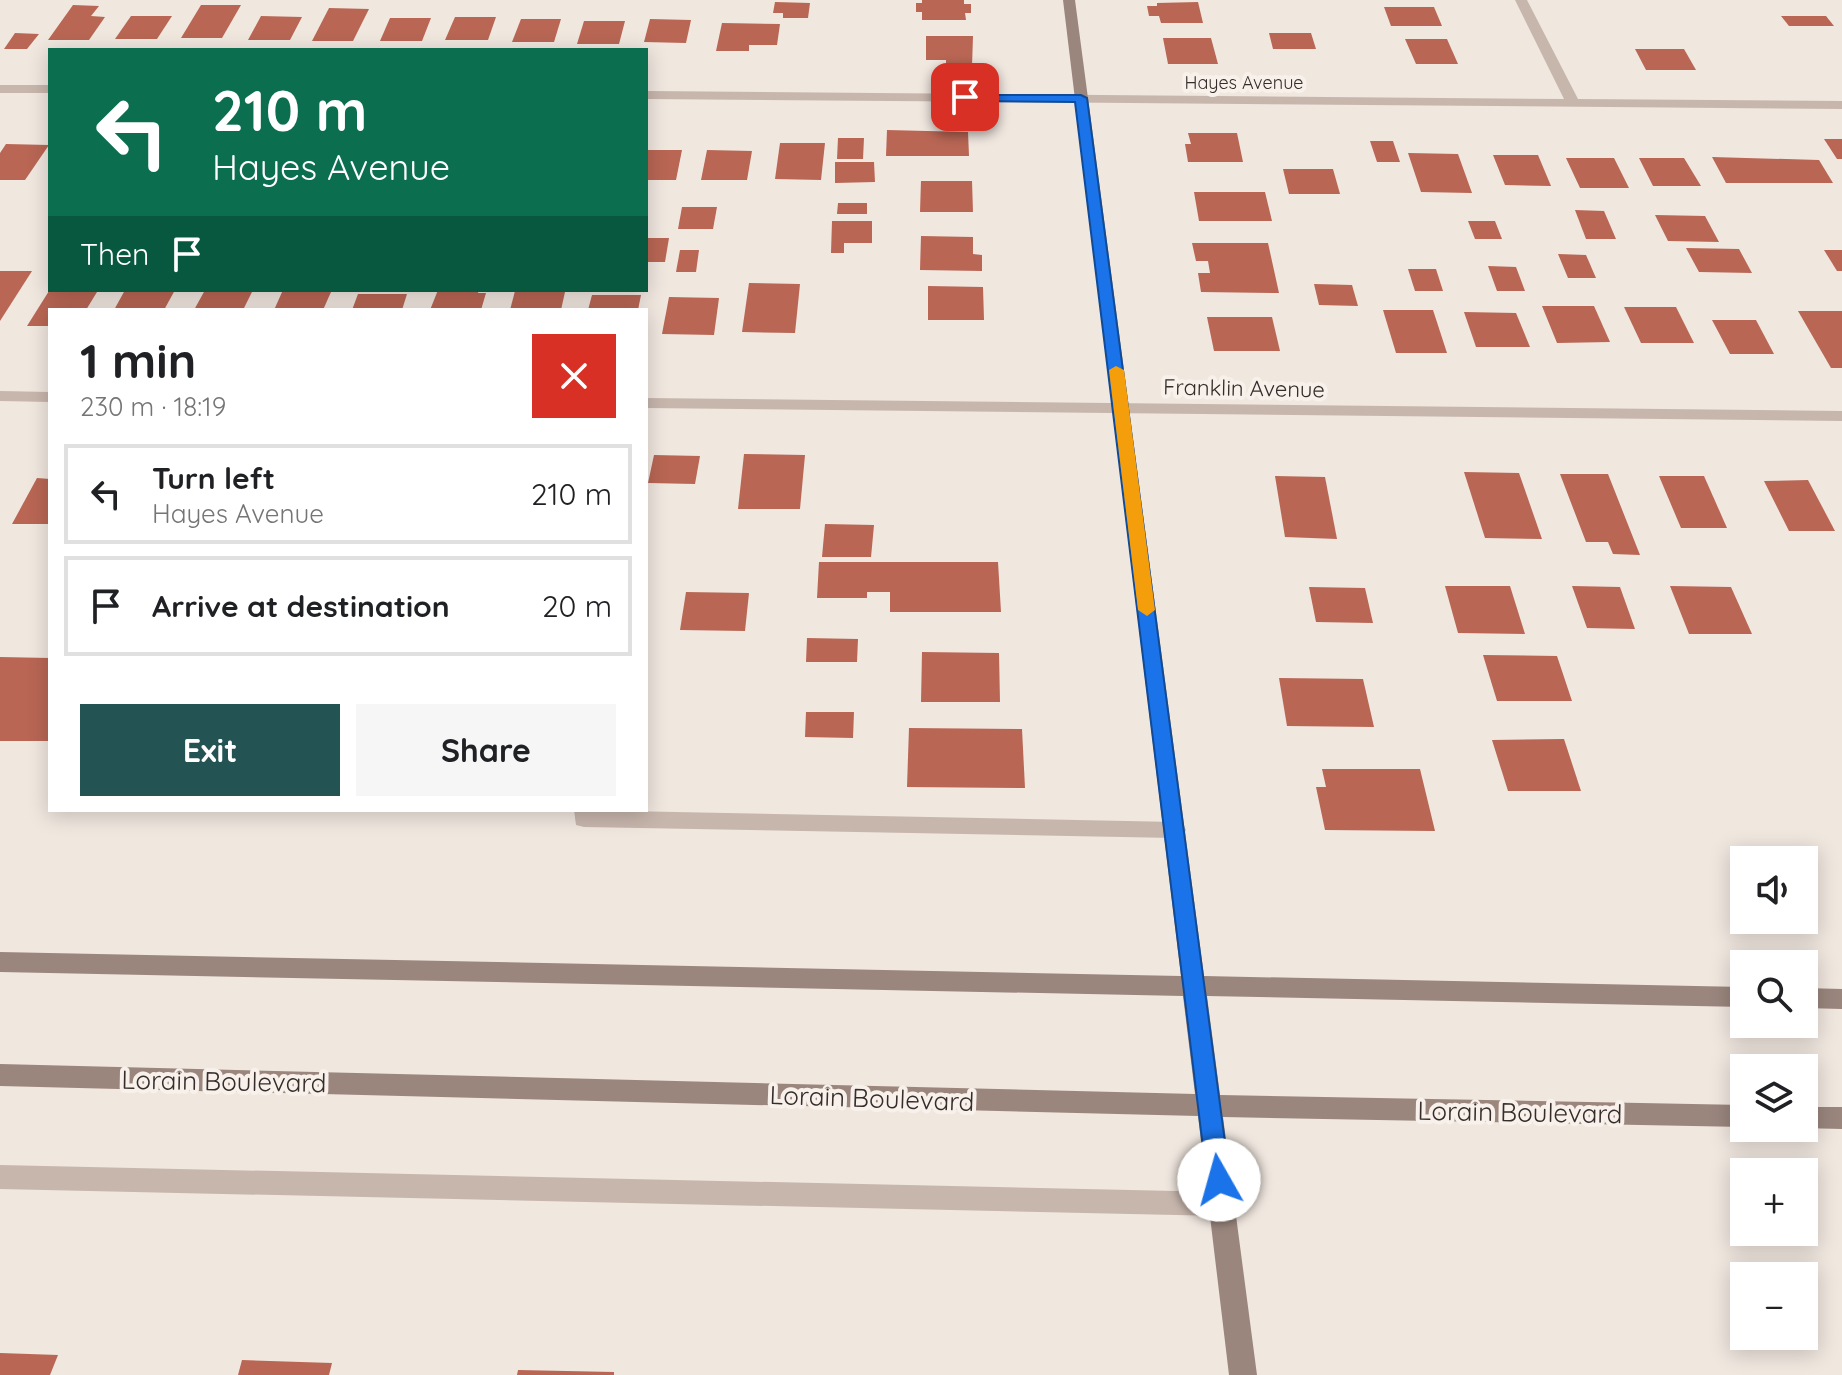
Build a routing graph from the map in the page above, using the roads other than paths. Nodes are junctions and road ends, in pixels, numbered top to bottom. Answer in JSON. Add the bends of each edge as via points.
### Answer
{"nodes":[{"id":1,"x":1069,"y":0,"type":"edge"},
{"id":2,"x":1521,"y":0,"type":"edge"},
{"id":3,"x":0,"y":89,"type":"edge"},
{"id":4,"x":48,"y":89,"type":"edge"},
{"id":5,"x":648,"y":95,"type":"edge"},
{"id":6,"x":1081,"y":98,"type":"junction"},
{"id":7,"x":1573,"y":102,"type":"junction"},
{"id":8,"x":1842,"y":105,"type":"edge"},
{"id":9,"x":0,"y":396,"type":"edge"},
{"id":10,"x":48,"y":397,"type":"edge"},
{"id":11,"x":648,"y":403,"type":"edge"},
{"id":12,"x":1121,"y":408,"type":"junction"},
{"id":13,"x":1842,"y":416,"type":"edge"},
{"id":14,"x":585,"y":812,"type":"edge"},
{"id":15,"x":1175,"y":830,"type":"junction"},
{"id":16,"x":0,"y":962,"type":"edge"},
{"id":17,"x":1195,"y":988,"type":"junction"},
{"id":18,"x":1730,"y":997,"type":"edge"},
{"id":19,"x":1818,"y":998,"type":"edge"},
{"id":20,"x":1842,"y":999,"type":"edge"},
{"id":21,"x":0,"y":1075,"type":"edge"},
{"id":22,"x":1210,"y":1106,"type":"junction"},
{"id":23,"x":1730,"y":1116,"type":"edge"},
{"id":24,"x":1818,"y":1118,"type":"edge"},
{"id":25,"x":1842,"y":1118,"type":"edge"},
{"id":26,"x":0,"y":1177,"type":"edge"},
{"id":27,"x":1222,"y":1204,"type":"junction"},
{"id":28,"x":1243,"y":1375,"type":"edge"}],
"edges":[{"from":1,"to":6,"type":"main road"},
{"from":2,"to":7,"type":"street"},
{"from":3,"to":4,"type":"street"},
{"from":5,"to":6,"type":"street","name":"Hayes Avenue"},
{"from":6,"to":7,"type":"street","name":"Hayes Avenue"},
{"from":6,"to":12,"type":"main road"},
{"from":7,"to":8,"type":"street","name":"Hayes Avenue"},
{"from":9,"to":10,"type":"street"},
{"from":11,"to":12,"type":"street","name":"Franklin Avenue"},
{"from":12,"to":13,"type":"street","name":"Franklin Avenue"},
{"from":12,"to":15,"type":"main road"},
{"from":14,"to":15,"type":"street","via":[[584,819]]},
{"from":15,"to":17,"type":"main road"},
{"from":16,"to":17,"type":"main road"},
{"from":17,"to":18,"type":"main road"},
{"from":17,"to":22,"type":"main road"},
{"from":19,"to":20,"type":"main road"},
{"from":21,"to":22,"type":"main road","name":"Lorain Boulevard"},
{"from":22,"to":23,"type":"main road","name":"Lorain Boulevard"},
{"from":22,"to":27,"type":"main road"},
{"from":24,"to":25,"type":"main road"},
{"from":26,"to":27,"type":"street"},
{"from":27,"to":28,"type":"main road"}]}
